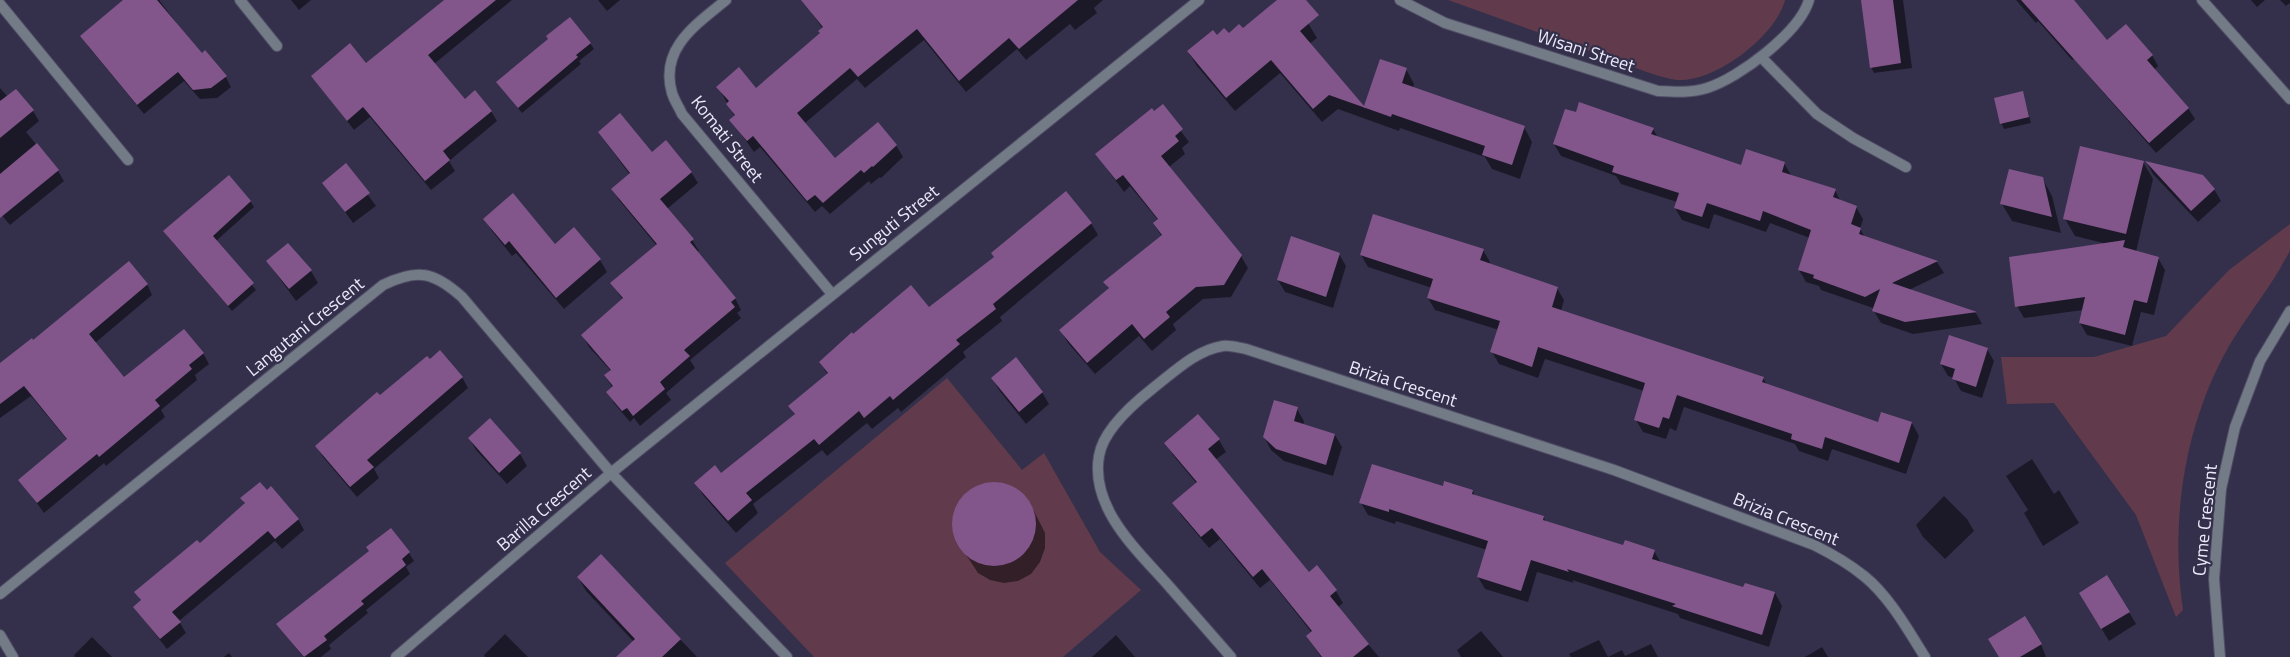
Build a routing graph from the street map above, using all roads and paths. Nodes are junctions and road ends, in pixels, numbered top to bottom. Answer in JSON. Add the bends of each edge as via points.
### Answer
{"nodes":[{"id":1,"x":240,"y":0,"type":"edge"},
{"id":2,"x":726,"y":0,"type":"edge"},
{"id":3,"x":1199,"y":0,"type":"edge"},
{"id":4,"x":1400,"y":0,"type":"edge"},
{"id":5,"x":1809,"y":0,"type":"edge"},
{"id":6,"x":2202,"y":0,"type":"edge"},
{"id":7,"x":0,"y":4,"type":"edge"},
{"id":8,"x":277,"y":46,"type":"dead end"},
{"id":9,"x":1761,"y":58,"type":"junction"},
{"id":10,"x":2290,"y":99,"type":"edge"},
{"id":11,"x":128,"y":160,"type":"dead end"},
{"id":12,"x":1906,"y":167,"type":"dead end"},
{"id":13,"x":832,"y":294,"type":"junction"},
{"id":14,"x":2290,"y":311,"type":"edge"},
{"id":15,"x":611,"y":473,"type":"junction"},
{"id":16,"x":0,"y":594,"type":"edge"},
{"id":17,"x":0,"y":635,"type":"edge"},
{"id":18,"x":399,"y":656,"type":"edge"},
{"id":19,"x":14,"y":657,"type":"edge"},
{"id":20,"x":788,"y":657,"type":"edge"},
{"id":21,"x":1231,"y":657,"type":"edge"},
{"id":22,"x":1925,"y":657,"type":"edge"},
{"id":23,"x":2220,"y":657,"type":"edge"}],
"edges":[{"from":1,"to":8,"type":"street"},
{"from":2,"to":13,"type":"street","name":"Komati Street","via":[[688,31],[674,50],[670,71],[672,92],[682,114]]},
{"from":3,"to":13,"type":"street","name":"Sunguti Street"},
{"from":4,"to":9,"type":"street","name":"Wisani Street","via":[[1445,23],[1658,91],[1708,88]]},
{"from":5,"to":9,"type":"street","name":"Wisani Street","via":[[1807,9],[1796,24]]},
{"from":6,"to":10,"type":"street"},
{"from":7,"to":11,"type":"street"},
{"from":9,"to":12,"type":"street","via":[[1816,114]]},
{"from":13,"to":15,"type":"street","name":"Sunguti Street"},
{"from":14,"to":23,"type":"street","name":"Cyme Crescent","via":[[2260,360],[2235,427],[2221,488],[2214,579]]},
{"from":15,"to":16,"type":"street","name":"Langutani Crescent","via":[[462,297],[444,282],[410,274],[383,285]]},
{"from":15,"to":18,"type":"street","name":"Barilla Crescent"},
{"from":15,"to":20,"type":"street","name":"Barilla Crescent"},
{"from":17,"to":19,"type":"street"},
{"from":21,"to":22,"type":"street","name":"Brizia Crescent","via":[[1123,533],[1108,508],[1098,481],[1099,455],[1113,425],[1136,401],[1182,366],[1202,352],[1225,346],[1246,349],[1614,470],[1814,545],[1866,577]]}]}
